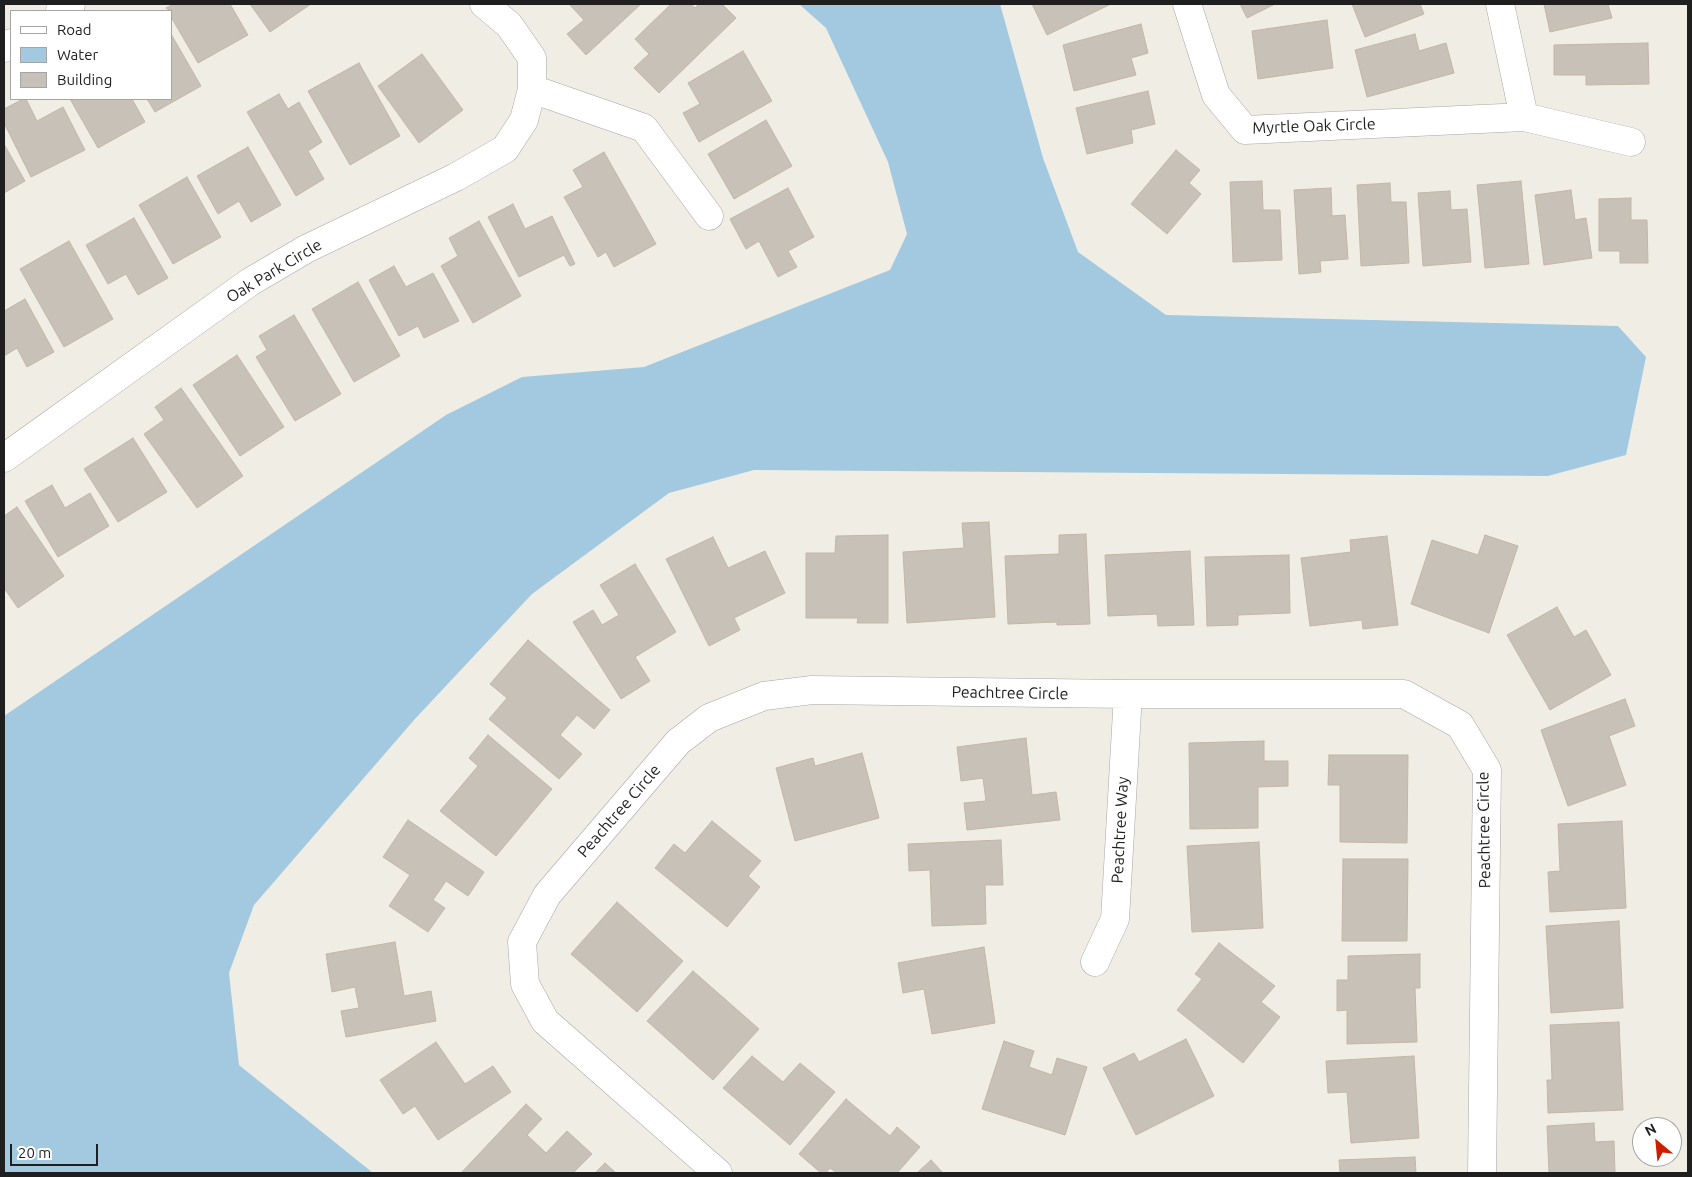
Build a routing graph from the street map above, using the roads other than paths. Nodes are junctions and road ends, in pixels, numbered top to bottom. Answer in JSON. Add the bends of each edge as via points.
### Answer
{"nodes":[{"id":1,"x":484,"y":4,"type":"edge"},
{"id":2,"x":1187,"y":4,"type":"edge"},
{"id":3,"x":1500,"y":4,"type":"edge"},
{"id":4,"x":532,"y":89,"type":"junction"},
{"id":5,"x":1524,"y":117,"type":"junction"},
{"id":6,"x":1631,"y":142,"type":"dead end"},
{"id":7,"x":709,"y":216,"type":"dead end"},
{"id":8,"x":4,"y":458,"type":"edge"},
{"id":9,"x":1128,"y":694,"type":"junction"},
{"id":10,"x":1095,"y":962,"type":"dead end"},
{"id":11,"x":718,"y":1173,"type":"edge"},
{"id":12,"x":1482,"y":1173,"type":"edge"}],
"edges":[{"from":1,"to":4,"type":"street","name":"Oak Park Circle","via":[[509,25],[532,58]]},
{"from":2,"to":5,"type":"street","name":"Myrtle Oak Circle","via":[[1216,94],[1245,130]]},
{"from":3,"to":5,"type":"street"},
{"from":4,"to":7,"type":"street","via":[[644,128]]},
{"from":4,"to":8,"type":"street","name":"Oak Park Circle","via":[[524,120],[505,149],[456,177],[306,249],[250,282]]},
{"from":5,"to":6,"type":"street","name":"Myrtle Oak Circle"},
{"from":9,"to":10,"type":"street","name":"Peachtree Way","via":[[1115,920]]},
{"from":9,"to":11,"type":"street","name":"Peachtree Circle","via":[[812,690],[764,696],[709,718],[678,742],[547,895],[522,942],[525,984],[545,1021]]},
{"from":9,"to":12,"type":"street","name":"Peachtree Circle","via":[[1404,694],[1460,725],[1487,770]]}]}
